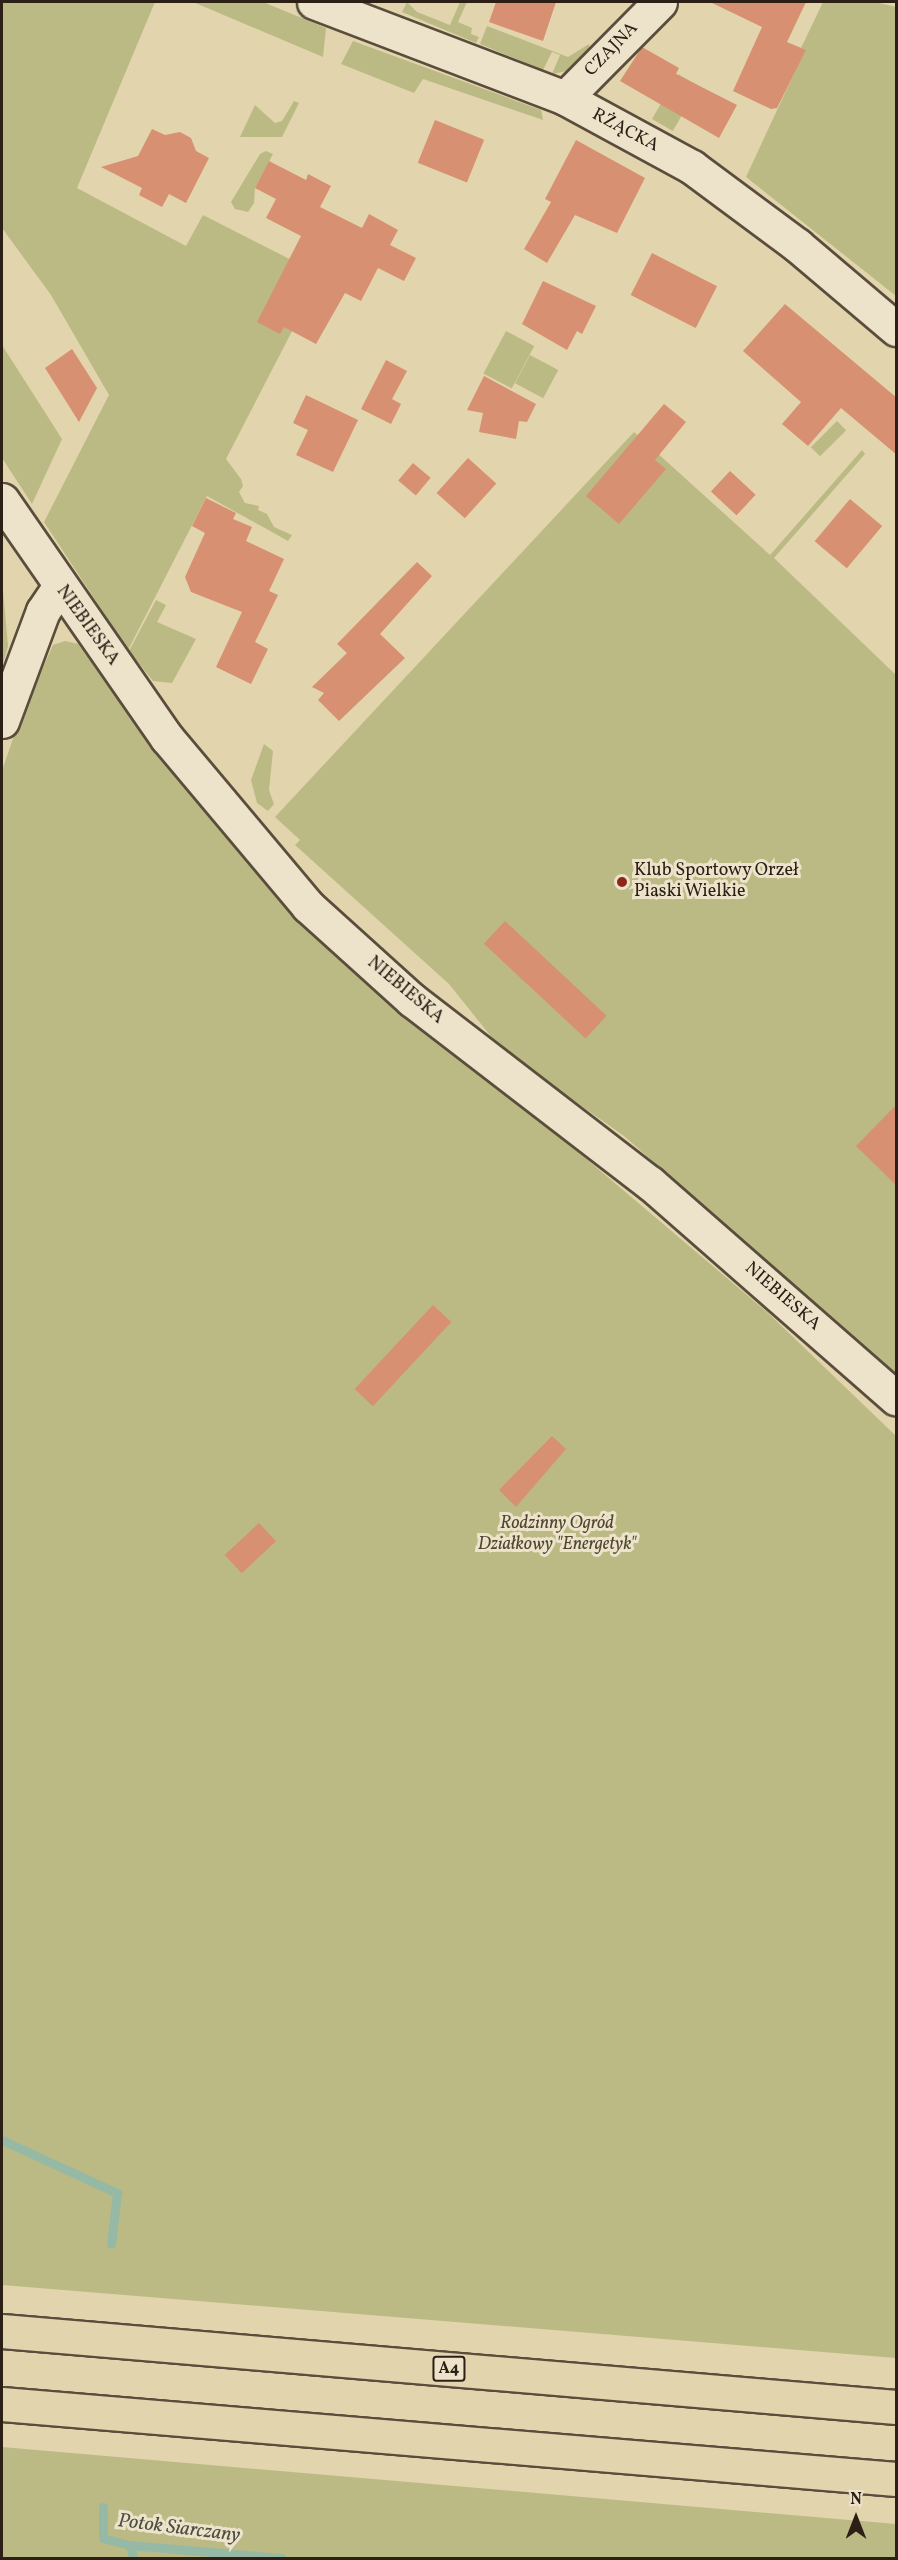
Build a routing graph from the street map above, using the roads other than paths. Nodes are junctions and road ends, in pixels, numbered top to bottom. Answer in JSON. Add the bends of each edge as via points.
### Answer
{"nodes":[{"id":1,"x":314,"y":2,"type":"edge"},
{"id":2,"x":660,"y":2,"type":"edge"},
{"id":3,"x":565,"y":99,"type":"junction"},
{"id":4,"x":897,"y":329,"type":"edge"},
{"id":5,"x":2,"y":500,"type":"edge"},
{"id":6,"x":59,"y":587,"type":"junction"},
{"id":7,"x":2,"y":721,"type":"edge"},
{"id":8,"x":897,"y":1398,"type":"edge"},
{"id":9,"x":2,"y":2331,"type":"edge"},
{"id":10,"x":2,"y":2404,"type":"edge"},
{"id":11,"x":897,"y":2407,"type":"edge"},
{"id":12,"x":897,"y":2479,"type":"edge"}],
"edges":[{"from":1,"to":3,"type":"street","name":"RŻĄCKA"},
{"from":2,"to":3,"type":"street","name":"CZAJNA"},
{"from":3,"to":4,"type":"street","name":"RŻĄCKA","via":[[692,167],[797,245]]},
{"from":5,"to":6,"type":"street","name":"NIEBIESKA"},
{"from":6,"to":7,"type":"street","via":[[43,611]]},
{"from":6,"to":8,"type":"street","name":"NIEBIESKA","via":[[167,738],[308,906],[412,1000],[650,1183]]},
{"from":9,"to":11,"type":"highway","number":"A4"},
{"from":10,"to":12,"type":"highway"}]}
